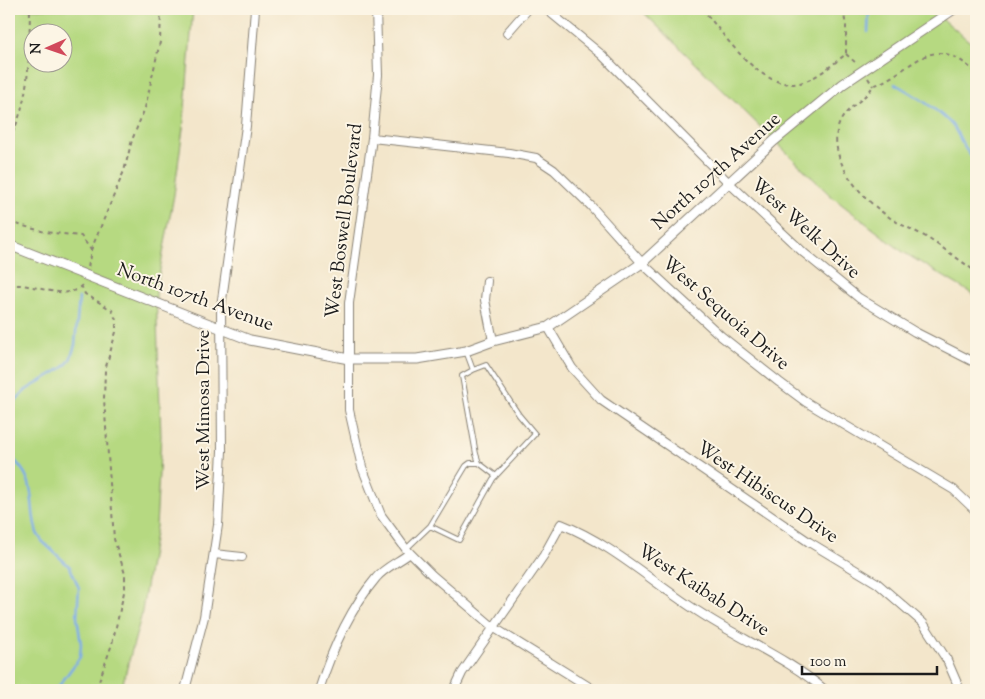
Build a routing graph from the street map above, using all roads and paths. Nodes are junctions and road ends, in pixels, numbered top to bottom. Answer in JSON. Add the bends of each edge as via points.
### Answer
{"nodes":[{"id":1,"x":30,"y":9,"type":"edge"},
{"id":2,"x":161,"y":9,"type":"edge"},
{"id":3,"x":255,"y":9,"type":"edge"},
{"id":4,"x":376,"y":9,"type":"edge"},
{"id":5,"x":528,"y":9,"type":"edge"},
{"id":6,"x":546,"y":9,"type":"edge"},
{"id":7,"x":702,"y":9,"type":"edge"},
{"id":8,"x":843,"y":9,"type":"edge"},
{"id":9,"x":954,"y":9,"type":"edge"},
{"id":10,"x":507,"y":33,"type":"dead end"},
{"id":11,"x":976,"y":73,"type":"edge"},
{"id":12,"x":372,"y":138,"type":"junction"},
{"id":13,"x":9,"y":140,"type":"edge"},
{"id":14,"x":728,"y":182,"type":"junction"},
{"id":15,"x":9,"y":222,"type":"edge"},
{"id":16,"x":9,"y":245,"type":"edge"},
{"id":17,"x":91,"y":250,"type":"junction"},
{"id":18,"x":642,"y":263,"type":"junction"},
{"id":19,"x":976,"y":272,"type":"edge"},
{"id":20,"x":85,"y":275,"type":"junction"},
{"id":21,"x":487,"y":281,"type":"dead end"},
{"id":22,"x":82,"y":285,"type":"junction"},
{"id":23,"x":9,"y":286,"type":"edge"},
{"id":24,"x":548,"y":327,"type":"junction"},
{"id":25,"x":221,"y":329,"type":"junction"},
{"id":26,"x":493,"y":341,"type":"junction"},
{"id":27,"x":466,"y":351,"type":"junction"},
{"id":28,"x":349,"y":359,"type":"junction"},
{"id":29,"x":976,"y":363,"type":"edge"},
{"id":30,"x":473,"y":370,"type":"junction"},
{"id":31,"x":479,"y":463,"type":"junction"},
{"id":32,"x":496,"y":476,"type":"junction"},
{"id":33,"x":976,"y":511,"type":"edge"},
{"id":34,"x":430,"y":526,"type":"junction"},
{"id":35,"x":408,"y":551,"type":"junction"},
{"id":36,"x":214,"y":554,"type":"junction"},
{"id":37,"x":242,"y":557,"type":"dead end"},
{"id":38,"x":493,"y":627,"type":"junction"},
{"id":39,"x":96,"y":690,"type":"edge"},
{"id":40,"x":185,"y":690,"type":"edge"},
{"id":41,"x":318,"y":690,"type":"edge"},
{"id":42,"x":454,"y":690,"type":"edge"},
{"id":43,"x":591,"y":690,"type":"edge"},
{"id":44,"x":825,"y":690,"type":"edge"},
{"id":45,"x":960,"y":690,"type":"edge"}],
"edges":[{"from":1,"to":13,"type":"path","via":[[26,87],[18,121]]},
{"from":2,"to":17,"type":"path","via":[[160,42],[148,99],[124,171]]},
{"from":3,"to":25,"type":"street","name":"West Mimosa Drive","via":[[246,126],[222,291]]},
{"from":4,"to":12,"type":"street","name":"West Boswell Boulevard","via":[[378,75]]},
{"from":5,"to":10,"type":"street"},
{"from":6,"to":14,"type":"street","name":"West Welk Drive","via":[[602,55]]},
{"from":7,"to":8,"type":"path","via":[[741,55],[763,72],[788,84],[811,78],[846,54]]},
{"from":9,"to":14,"type":"street","name":"North 107th Avenue","via":[[843,84]]},
{"from":11,"to":19,"type":"path","via":[[953,54],[938,52],[924,56],[874,86],[850,110],[840,122],[836,145],[844,170],[877,208]]},
{"from":12,"to":18,"type":"street","name":"West Sequoia Drive","via":[[536,158],[554,170],[591,206]]},
{"from":12,"to":28,"type":"street","name":"West Boswell Boulevard","via":[[349,303]]},
{"from":14,"to":18,"type":"street","name":"North 107th Avenue"},
{"from":14,"to":29,"type":"street","name":"West Welk Drive","via":[[859,298],[915,332]]},
{"from":15,"to":17,"type":"path","via":[[44,232],[81,236]]},
{"from":16,"to":20,"type":"street","name":"North 107th Avenue"},
{"from":17,"to":20,"type":"path"},
{"from":18,"to":24,"type":"street","name":"North 107th Avenue"},
{"from":18,"to":33,"type":"street","name":"West Sequoia Drive","via":[[721,336],[779,382],[806,402],[954,490]]},
{"from":20,"to":22,"type":"path"},
{"from":20,"to":25,"type":"street","name":"North 107th Avenue"},
{"from":21,"to":26,"type":"street","via":[[484,300]]},
{"from":22,"to":23,"type":"path","via":[[74,291],[65,292],[24,284]]},
{"from":22,"to":39,"type":"path","via":[[85,294],[112,310],[116,324],[103,392],[114,539],[125,574],[125,588],[112,644]]},
{"from":24,"to":26,"type":"street","name":"North 107th Avenue"},
{"from":24,"to":45,"type":"street","name":"West Hibiscus Drive","via":[[572,368],[601,400],[808,542],[877,583],[923,623],[947,660]]},
{"from":25,"to":28,"type":"street","name":"North 107th Avenue","via":[[250,340]]},
{"from":25,"to":36,"type":"street","name":"West Mimosa Drive","via":[[221,464]]},
{"from":26,"to":27,"type":"street","name":"North 107th Avenue"},
{"from":27,"to":28,"type":"street","name":"North 107th Avenue","via":[[417,359]]},
{"from":27,"to":30,"type":"lane"},
{"from":28,"to":35,"type":"street","name":"West Boswell Boulevard","via":[[349,410],[362,466],[381,514]]},
{"from":30,"to":31,"type":"lane","via":[[462,376]]},
{"from":30,"to":32,"type":"lane","via":[[486,365],[535,434]]},
{"from":31,"to":32,"type":"lane"},
{"from":31,"to":34,"type":"lane","via":[[466,466]]},
{"from":32,"to":34,"type":"lane","via":[[459,540]]},
{"from":34,"to":35,"type":"lane"},
{"from":35,"to":38,"type":"street","name":"West Boswell Boulevard"},
{"from":35,"to":41,"type":"street","via":[[377,576],[356,608]]},
{"from":36,"to":37,"type":"street"},
{"from":36,"to":40,"type":"street","name":"West Mimosa Drive","via":[[204,617]]},
{"from":38,"to":42,"type":"street"},
{"from":38,"to":43,"type":"street","name":"West Boswell Boulevard"},
{"from":38,"to":44,"type":"street","name":"West Kaibab Drive","via":[[544,555],[561,524],[586,534],[699,612],[808,675]]}]}
